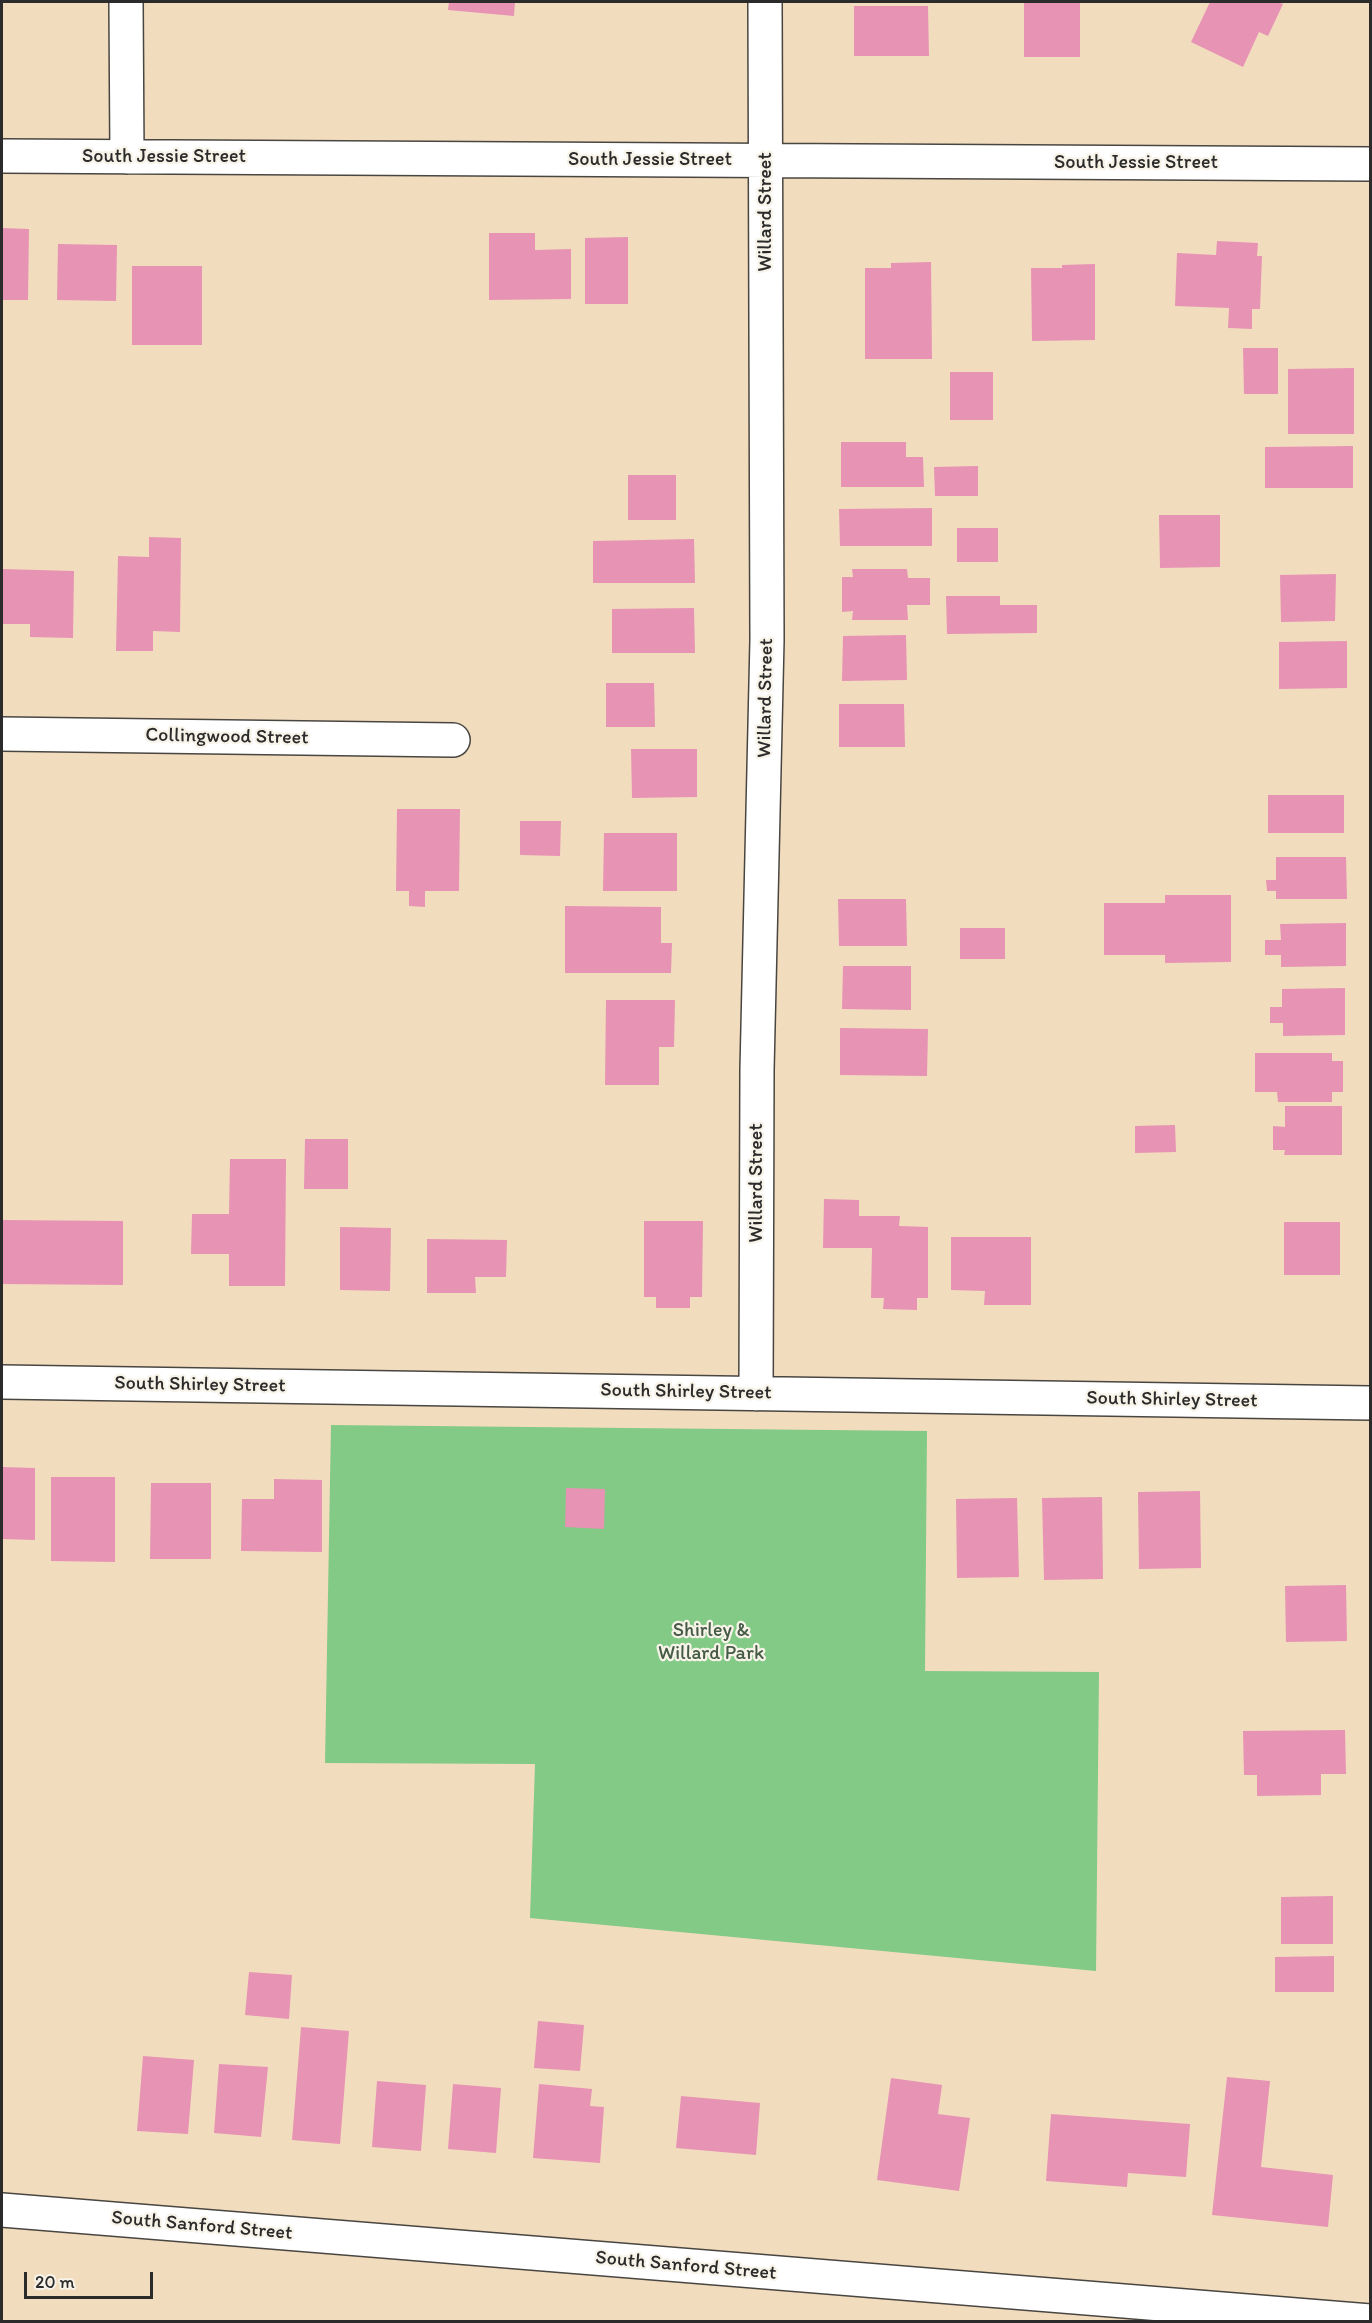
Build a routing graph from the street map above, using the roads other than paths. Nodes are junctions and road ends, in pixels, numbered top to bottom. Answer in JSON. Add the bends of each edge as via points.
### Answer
{"nodes":[{"id":1,"x":126,"y":2,"type":"edge"},
{"id":2,"x":765,"y":2,"type":"edge"},
{"id":3,"x":2,"y":156,"type":"edge"},
{"id":4,"x":127,"y":157,"type":"junction"},
{"id":5,"x":765,"y":160,"type":"junction"},
{"id":6,"x":1371,"y":164,"type":"edge"},
{"id":7,"x":2,"y":734,"type":"edge"},
{"id":8,"x":453,"y":740,"type":"dead end"},
{"id":9,"x":2,"y":1382,"type":"edge"},
{"id":10,"x":756,"y":1394,"type":"junction"},
{"id":11,"x":1371,"y":1402,"type":"edge"},
{"id":12,"x":2,"y":2210,"type":"edge"},
{"id":13,"x":1371,"y":2321,"type":"edge"}],
"edges":[{"from":1,"to":4,"type":"street"},
{"from":2,"to":5,"type":"street","name":"Willard Street"},
{"from":3,"to":4,"type":"street","name":"South Jessie Street"},
{"from":4,"to":5,"type":"street","name":"South Jessie Street"},
{"from":5,"to":6,"type":"street","name":"South Jessie Street"},
{"from":5,"to":10,"type":"street","name":"Willard Street","via":[[767,640],[757,1070]]},
{"from":7,"to":8,"type":"street","name":"Collingwood Street"},
{"from":9,"to":10,"type":"street","name":"South Shirley Street"},
{"from":10,"to":11,"type":"street","name":"South Shirley Street"},
{"from":12,"to":13,"type":"street","name":"South Sanford Street"}]}
